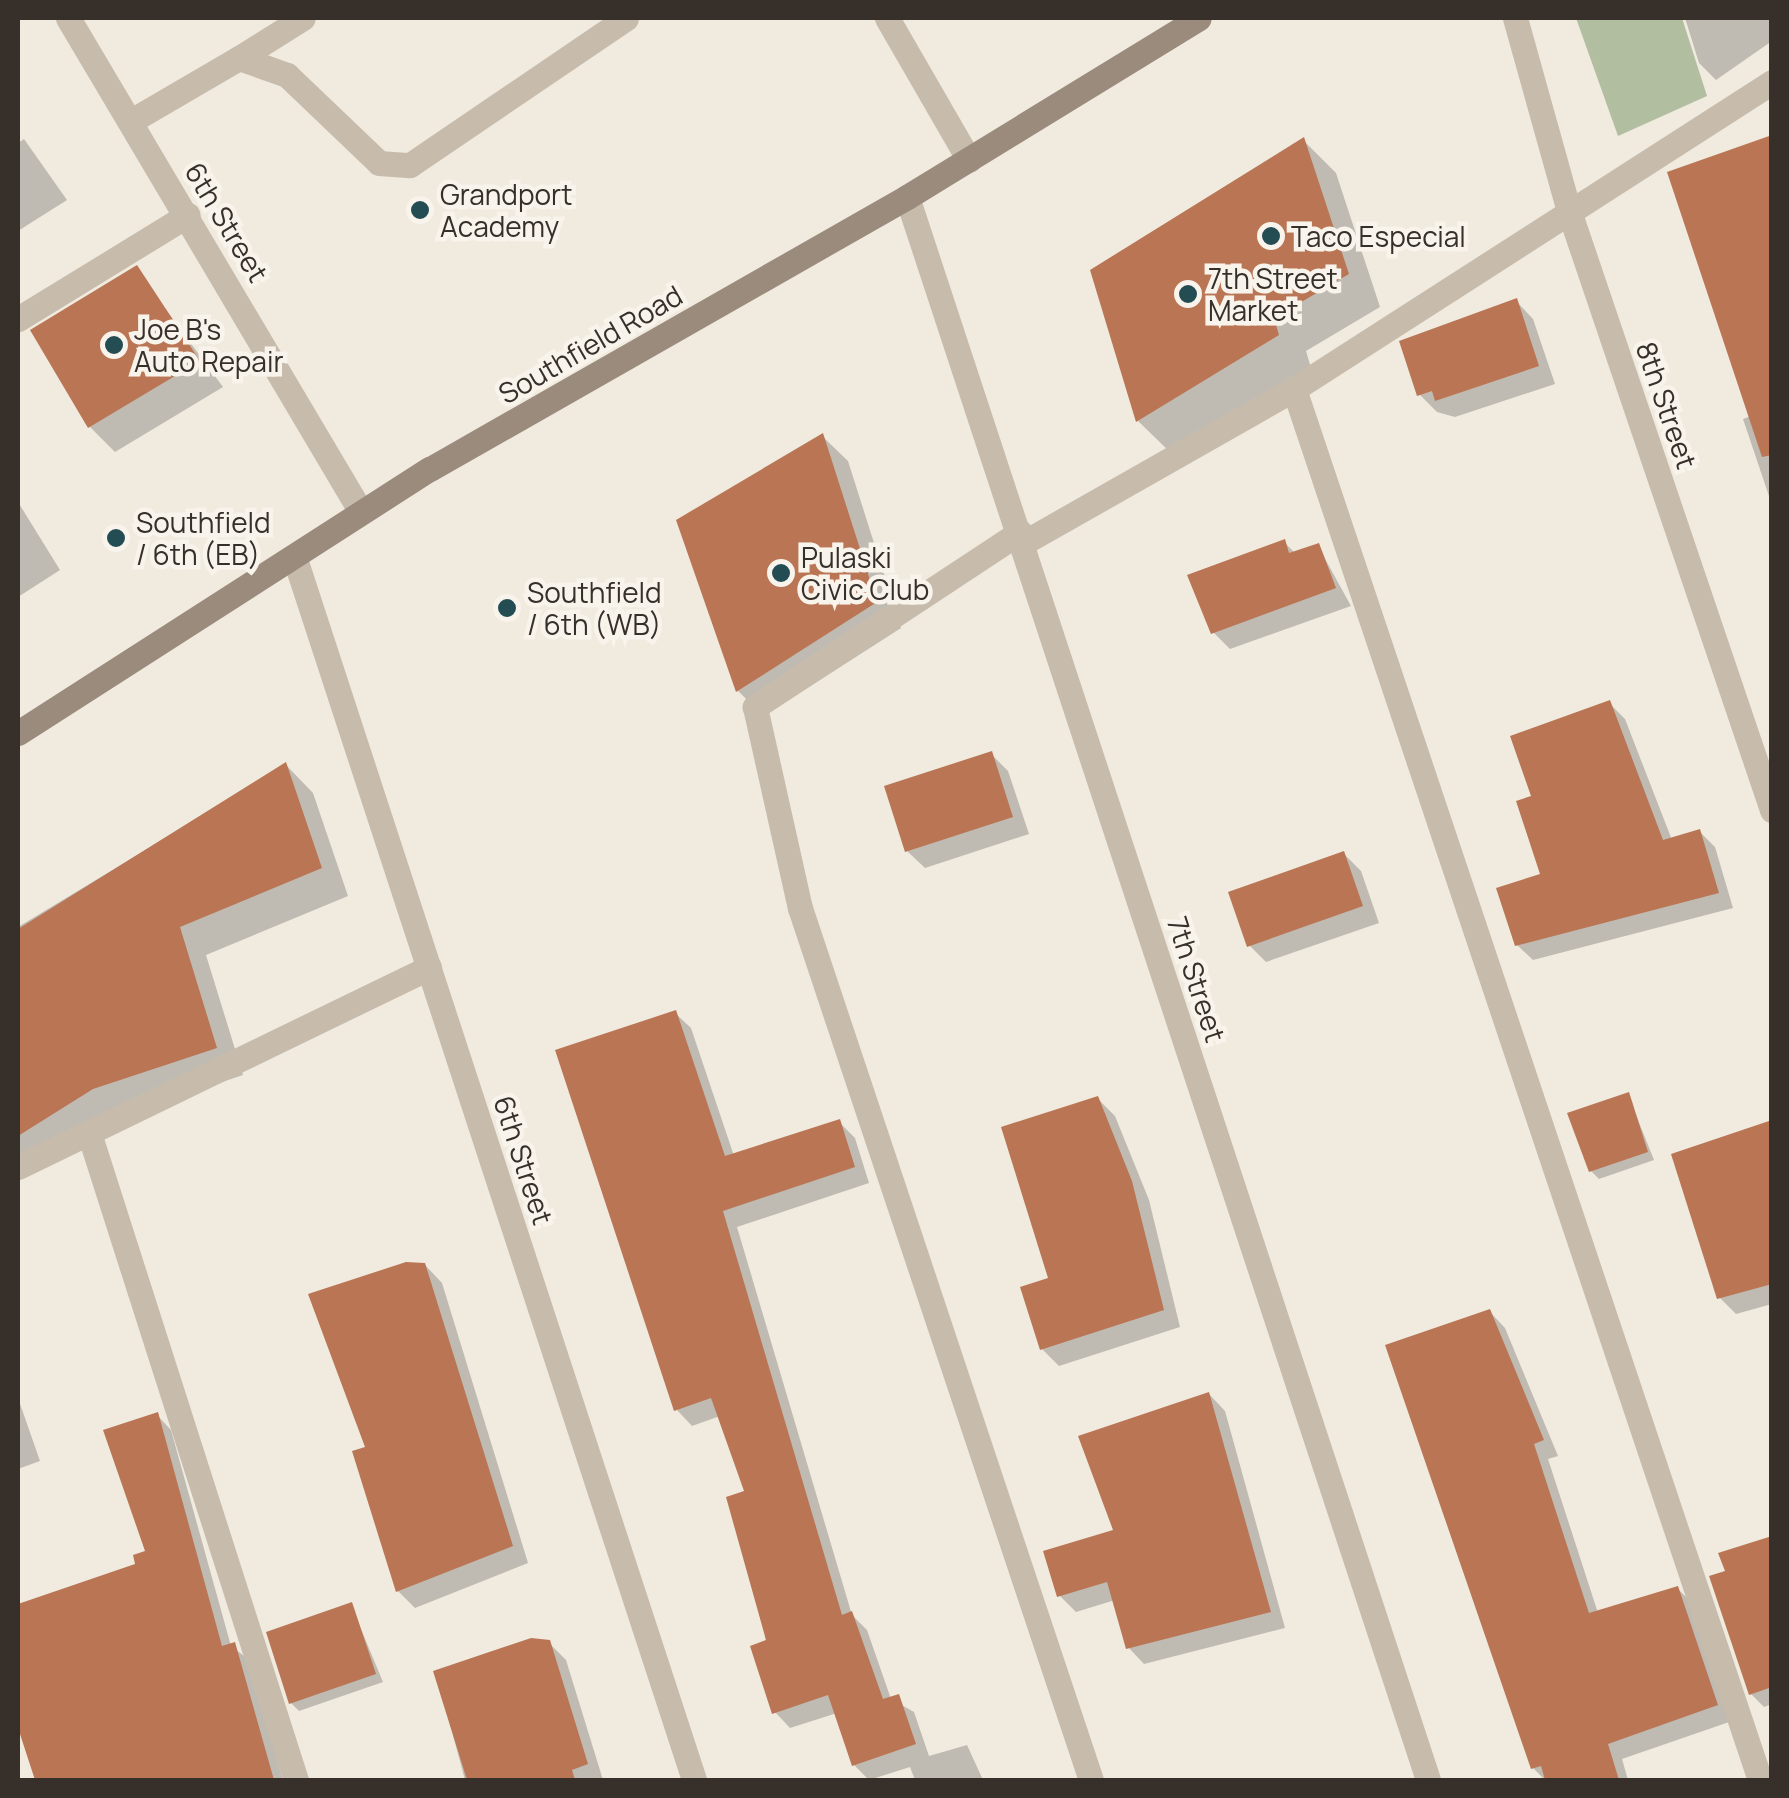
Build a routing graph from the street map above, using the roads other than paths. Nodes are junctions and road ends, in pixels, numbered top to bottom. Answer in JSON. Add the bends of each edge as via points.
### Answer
{"nodes":[{"id":1,"x":68,"y":18,"type":"edge"},
{"id":2,"x":302,"y":18,"type":"edge"},
{"id":3,"x":626,"y":18,"type":"edge"},
{"id":4,"x":887,"y":18,"type":"edge"},
{"id":5,"x":1199,"y":18,"type":"edge"},
{"id":6,"x":1515,"y":18,"type":"edge"},
{"id":7,"x":239,"y":58,"type":"junction"},
{"id":8,"x":1772,"y":82,"type":"edge"},
{"id":9,"x":131,"y":121,"type":"junction"},
{"id":10,"x":969,"y":160,"type":"junction"},
{"id":11,"x":907,"y":198,"type":"junction"},
{"id":12,"x":1568,"y":208,"type":"junction"},
{"id":13,"x":188,"y":215,"type":"junction"},
{"id":14,"x":18,"y":318,"type":"edge"},
{"id":15,"x":1294,"y":389,"type":"junction"},
{"id":16,"x":361,"y":512,"type":"junction"},
{"id":17,"x":1021,"y":538,"type":"junction"},
{"id":18,"x":295,"y":559,"type":"junction"},
{"id":19,"x":18,"y":733,"type":"edge"},
{"id":20,"x":1772,"y":810,"type":"edge"},
{"id":21,"x":428,"y":966,"type":"junction"},
{"id":22,"x":89,"y":1133,"type":"junction"},
{"id":23,"x":18,"y":1166,"type":"edge"},
{"id":24,"x":296,"y":1780,"type":"edge"},
{"id":25,"x":694,"y":1780,"type":"edge"},
{"id":26,"x":1091,"y":1780,"type":"edge"},
{"id":27,"x":1428,"y":1780,"type":"edge"},
{"id":28,"x":1760,"y":1780,"type":"edge"}],
"edges":[{"from":1,"to":9,"type":"street","name":"6th Street"},
{"from":2,"to":7,"type":"street"},
{"from":3,"to":7,"type":"street","via":[[410,165],[379,163],[286,75]]},
{"from":4,"to":10,"type":"street"},
{"from":5,"to":10,"type":"main road","name":"Southfield Road"},
{"from":6,"to":12,"type":"street","name":"8th Street"},
{"from":7,"to":9,"type":"street"},
{"from":8,"to":12,"type":"street"},
{"from":9,"to":13,"type":"street","name":"6th Street"},
{"from":10,"to":11,"type":"main road","name":"Southfield Road"},
{"from":11,"to":16,"type":"main road","name":"Southfield Road"},
{"from":11,"to":17,"type":"street","name":"7th Street"},
{"from":12,"to":15,"type":"street"},
{"from":12,"to":20,"type":"street","name":"8th Street"},
{"from":13,"to":14,"type":"street"},
{"from":13,"to":16,"type":"street","name":"6th Street"},
{"from":15,"to":17,"type":"street"},
{"from":15,"to":28,"type":"street"},
{"from":16,"to":18,"type":"main road","name":"Southfield Road"},
{"from":17,"to":26,"type":"street","via":[[755,707],[800,908]]},
{"from":17,"to":27,"type":"street","name":"7th Street"},
{"from":18,"to":19,"type":"main road","name":"Southfield Road"},
{"from":18,"to":21,"type":"street","name":"6th Street"},
{"from":21,"to":22,"type":"street"},
{"from":21,"to":25,"type":"street","name":"6th Street"},
{"from":22,"to":23,"type":"street"},
{"from":22,"to":24,"type":"street"}]}
